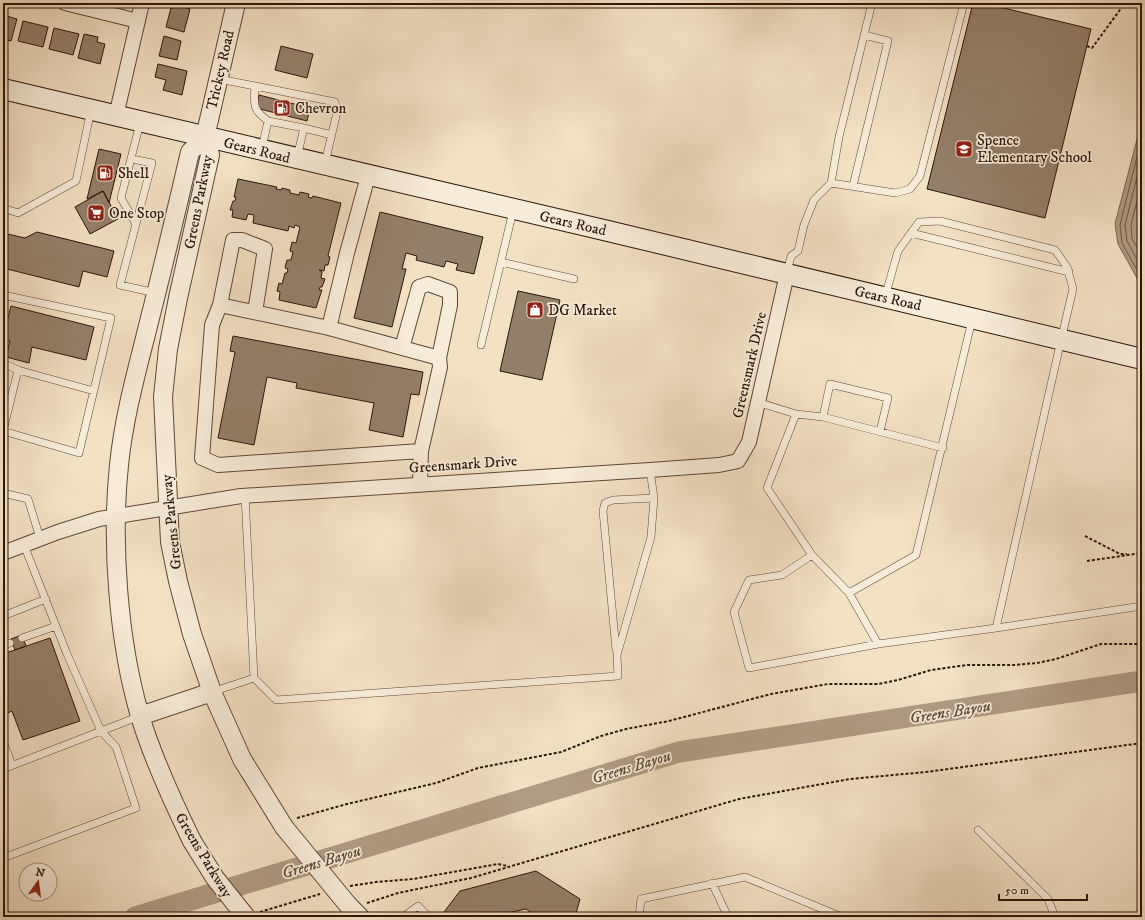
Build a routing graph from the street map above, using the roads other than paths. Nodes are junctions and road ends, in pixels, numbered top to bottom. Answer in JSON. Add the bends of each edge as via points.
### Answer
{"nodes":[{"id":1,"x":65,"y":3,"type":"edge"},
{"id":2,"x":142,"y":3,"type":"edge"},
{"id":3,"x":236,"y":3,"type":"edge"},
{"id":4,"x":872,"y":3,"type":"edge"},
{"id":5,"x":961,"y":3,"type":"edge"},
{"id":6,"x":138,"y":21,"type":"junction"},
{"id":7,"x":864,"y":35,"type":"junction"},
{"id":8,"x":218,"y":78,"type":"junction"},
{"id":9,"x":255,"y":86,"type":"junction"},
{"id":10,"x":3,"y":89,"type":"edge"},
{"id":11,"x":91,"y":110,"type":"junction"},
{"id":12,"x":116,"y":116,"type":"junction"},
{"id":13,"x":268,"y":121,"type":"junction"},
{"id":14,"x":140,"y":122,"type":"junction"},
{"id":15,"x":304,"y":128,"type":"junction"},
{"id":16,"x":332,"y":135,"type":"junction"},
{"id":17,"x":205,"y":137,"type":"junction"},
{"id":18,"x":261,"y":151,"type":"junction"},
{"id":19,"x":132,"y":159,"type":"junction"},
{"id":20,"x":297,"y":159,"type":"junction"},
{"id":21,"x":324,"y":166,"type":"junction"},
{"id":22,"x":368,"y":176,"type":"junction"},
{"id":23,"x":830,"y":183,"type":"junction"},
{"id":24,"x":853,"y":186,"type":"junction"},
{"id":25,"x":3,"y":208,"type":"edge"},
{"id":26,"x":513,"y":209,"type":"junction"},
{"id":27,"x":136,"y":224,"type":"junction"},
{"id":28,"x":911,"y":233,"type":"junction"},
{"id":29,"x":500,"y":262,"type":"junction"},
{"id":30,"x":1069,"y":272,"type":"junction"},
{"id":31,"x":787,"y":274,"type":"junction"},
{"id":32,"x":574,"y":279,"type":"dead end"},
{"id":33,"x":156,"y":293,"type":"junction"},
{"id":34,"x":3,"y":295,"type":"edge"},
{"id":35,"x":178,"y":298,"type":"junction"},
{"id":36,"x":884,"y":298,"type":"junction"},
{"id":37,"x":220,"y":305,"type":"junction"},
{"id":38,"x":255,"y":312,"type":"junction"},
{"id":39,"x":973,"y":318,"type":"junction"},
{"id":40,"x":329,"y":328,"type":"junction"},
{"id":41,"x":1061,"y":340,"type":"junction"},
{"id":42,"x":481,"y":345,"type":"dead end"},
{"id":43,"x":402,"y":348,"type":"junction"},
{"id":44,"x":439,"y":358,"type":"junction"},
{"id":45,"x":1142,"y":359,"type":"edge"},
{"id":46,"x":3,"y":363,"type":"edge"},
{"id":47,"x":18,"y":370,"type":"junction"},
{"id":48,"x":94,"y":391,"type":"junction"},
{"id":49,"x":757,"y":402,"type":"junction"},
{"id":50,"x":796,"y":414,"type":"junction"},
{"id":51,"x":823,"y":417,"type":"junction"},
{"id":52,"x":880,"y":431,"type":"junction"},
{"id":53,"x":943,"y":448,"type":"junction"},
{"id":54,"x":421,"y":451,"type":"junction"},
{"id":55,"x":650,"y":470,"type":"junction"},
{"id":56,"x":420,"y":484,"type":"junction"},
{"id":57,"x":3,"y":493,"type":"edge"},
{"id":58,"x":245,"y":495,"type":"junction"},
{"id":59,"x":654,"y":498,"type":"junction"},
{"id":60,"x":168,"y":508,"type":"junction"},
{"id":61,"x":116,"y":516,"type":"junction"},
{"id":62,"x":40,"y":538,"type":"junction"},
{"id":63,"x":24,"y":545,"type":"junction"},
{"id":64,"x":3,"y":553,"type":"edge"},
{"id":65,"x":812,"y":555,"type":"junction"},
{"id":66,"x":849,"y":593,"type":"junction"},
{"id":67,"x":46,"y":599,"type":"junction"},
{"id":68,"x":1142,"y":606,"type":"edge"},
{"id":69,"x":3,"y":616,"type":"edge"},
{"id":70,"x":56,"y":626,"type":"junction"},
{"id":71,"x":996,"y":628,"type":"junction"},
{"id":72,"x":22,"y":638,"type":"dead end"},
{"id":73,"x":10,"y":643,"type":"dead end"},
{"id":74,"x":878,"y":644,"type":"junction"},
{"id":75,"x":3,"y":645,"type":"edge"},
{"id":76,"x":617,"y":655,"type":"junction"},
{"id":77,"x":254,"y":678,"type":"junction"},
{"id":78,"x":212,"y":692,"type":"junction"},
{"id":79,"x":140,"y":716,"type":"junction"},
{"id":80,"x":102,"y":731,"type":"junction"},
{"id":81,"x":3,"y":741,"type":"edge"},
{"id":82,"x":12,"y":765,"type":"junction"},
{"id":83,"x":3,"y":769,"type":"edge"},
{"id":84,"x":978,"y":830,"type":"dead end"},
{"id":85,"x":3,"y":858,"type":"edge"},
{"id":86,"x":712,"y":883,"type":"junction"},
{"id":87,"x":354,"y":911,"type":"edge"},
{"id":88,"x":828,"y":914,"type":"edge"},
{"id":89,"x":252,"y":915,"type":"edge"},
{"id":90,"x":403,"y":917,"type":"edge"},
{"id":91,"x":429,"y":917,"type":"edge"},
{"id":92,"x":639,"y":917,"type":"edge"},
{"id":93,"x":728,"y":917,"type":"edge"},
{"id":94,"x":842,"y":917,"type":"edge"},
{"id":95,"x":1055,"y":917,"type":"edge"}],
"edges":[{"from":1,"to":6,"type":"street"},
{"from":2,"to":6,"type":"street"},
{"from":3,"to":8,"type":"street","name":"Trickey Road"},
{"from":4,"to":7,"type":"lane"},
{"from":5,"to":24,"type":"lane","via":[[963,7],[920,176],[910,189],[895,193]]},
{"from":6,"to":12,"type":"street"},
{"from":7,"to":23,"type":"lane"},
{"from":7,"to":24,"type":"lane","via":[[888,40]]},
{"from":8,"to":9,"type":"lane"},
{"from":8,"to":17,"type":"street","name":"Trickey Road"},
{"from":9,"to":13,"type":"lane","via":[[254,107],[258,114]]},
{"from":9,"to":16,"type":"lane","via":[[335,102],[337,112]]},
{"from":10,"to":11,"type":"main road","name":"Gears Road"},
{"from":11,"to":12,"type":"main road","name":"Gears Road"},
{"from":11,"to":25,"type":"lane","via":[[76,181],[18,213]]},
{"from":12,"to":14,"type":"main road","name":"Gears Road"},
{"from":13,"to":15,"type":"lane"},
{"from":13,"to":18,"type":"lane"},
{"from":14,"to":17,"type":"main road","name":"Gears Road"},
{"from":14,"to":19,"type":"lane"},
{"from":15,"to":16,"type":"lane"},
{"from":15,"to":20,"type":"lane"},
{"from":16,"to":21,"type":"lane"},
{"from":17,"to":18,"type":"main road","name":"Gears Road"},
{"from":17,"to":33,"type":"street","name":"Greens Parkway","via":[[190,152]]},
{"from":17,"to":35,"type":"street","name":"Greens Parkway","via":[[210,155]]},
{"from":18,"to":20,"type":"main road","name":"Gears Road"},
{"from":19,"to":27,"type":"lane","via":[[121,198]]},
{"from":19,"to":27,"type":"lane","via":[[152,163]]},
{"from":20,"to":21,"type":"main road","name":"Gears Road"},
{"from":21,"to":22,"type":"main road","name":"Gears Road"},
{"from":22,"to":26,"type":"main road","name":"Gears Road"},
{"from":22,"to":40,"type":"street"},
{"from":23,"to":24,"type":"lane"},
{"from":23,"to":31,"type":"lane","via":[[814,200],[804,225],[798,251],[791,256]]},
{"from":26,"to":29,"type":"lane"},
{"from":26,"to":31,"type":"main road","name":"Gears Road"},
{"from":27,"to":33,"type":"lane","via":[[120,285]]},
{"from":28,"to":30,"type":"lane"},
{"from":28,"to":30,"type":"lane","via":[[919,222],[940,221],[1055,250]]},
{"from":28,"to":36,"type":"lane","via":[[898,251]]},
{"from":29,"to":32,"type":"lane"},
{"from":29,"to":42,"type":"lane"},
{"from":30,"to":41,"type":"lane","via":[[1073,289]]},
{"from":31,"to":36,"type":"main road","name":"Gears Road"},
{"from":31,"to":49,"type":"street","name":"Greensmark Drive"},
{"from":33,"to":35,"type":"street"},
{"from":33,"to":61,"type":"street","name":"Greens Parkway","via":[[131,392],[119,464]]},
{"from":34,"to":48,"type":"lane","via":[[111,318]]},
{"from":35,"to":60,"type":"street","name":"Greens Parkway","via":[[168,349],[163,396]]},
{"from":36,"to":39,"type":"main road","name":"Gears Road"},
{"from":37,"to":38,"type":"street"},
{"from":37,"to":38,"type":"street","via":[[233,240],[242,240],[265,249]]},
{"from":37,"to":54,"type":"street","via":[[212,325],[202,458],[218,465]]},
{"from":38,"to":40,"type":"street"},
{"from":39,"to":41,"type":"main road","name":"Gears Road"},
{"from":39,"to":53,"type":"lane"},
{"from":40,"to":43,"type":"street"},
{"from":41,"to":45,"type":"main road","name":"Gears Road"},
{"from":41,"to":71,"type":"lane"},
{"from":43,"to":44,"type":"street"},
{"from":43,"to":44,"type":"street","via":[[419,287],[428,284],[450,292],[450,305]]},
{"from":44,"to":54,"type":"street","via":[[440,367]]},
{"from":46,"to":47,"type":"lane"},
{"from":47,"to":48,"type":"lane"},
{"from":47,"to":48,"type":"lane","via":[[3,431],[55,448],[79,453]]},
{"from":49,"to":50,"type":"lane"},
{"from":49,"to":55,"type":"street","name":"Greensmark Drive","via":[[749,442],[738,461],[719,465]]},
{"from":50,"to":51,"type":"lane"},
{"from":50,"to":65,"type":"lane","via":[[767,488]]},
{"from":51,"to":52,"type":"lane"},
{"from":51,"to":52,"type":"lane","via":[[830,384],[888,398]]},
{"from":52,"to":53,"type":"lane"},
{"from":53,"to":66,"type":"lane","via":[[916,555]]},
{"from":54,"to":56,"type":"street"},
{"from":55,"to":56,"type":"street","name":"Greensmark Drive"},
{"from":55,"to":59,"type":"lane"},
{"from":56,"to":58,"type":"street","name":"Greensmark Drive"},
{"from":57,"to":62,"type":"lane","via":[[28,498]]},
{"from":58,"to":60,"type":"street","name":"Greensmark Drive"},
{"from":58,"to":77,"type":"lane"},
{"from":59,"to":76,"type":"lane","via":[[651,537]]},
{"from":59,"to":76,"type":"lane","via":[[613,500],[605,503],[603,511]]},
{"from":60,"to":61,"type":"street","name":"Greensmark Drive"},
{"from":60,"to":78,"type":"street","name":"Greens Parkway","via":[[170,542],[178,581],[192,634]]},
{"from":61,"to":62,"type":"street","name":"Greensmark Drive","via":[[98,519]]},
{"from":61,"to":79,"type":"street","name":"Greens Parkway","via":[[118,592],[126,655]]},
{"from":62,"to":63,"type":"street","name":"Greensmark Drive"},
{"from":63,"to":64,"type":"street","name":"Greensmark Drive"},
{"from":63,"to":67,"type":"lane"},
{"from":65,"to":66,"type":"lane"},
{"from":65,"to":74,"type":"lane","via":[[782,575],[749,580],[734,612],[749,668]]},
{"from":66,"to":74,"type":"lane"},
{"from":67,"to":69,"type":"lane"},
{"from":67,"to":70,"type":"lane"},
{"from":68,"to":71,"type":"lane"},
{"from":70,"to":72,"type":"lane"},
{"from":70,"to":80,"type":"lane"},
{"from":71,"to":74,"type":"lane"},
{"from":73,"to":75,"type":"lane"},
{"from":76,"to":77,"type":"lane","via":[[618,676],[284,700],[276,700]]},
{"from":77,"to":78,"type":"lane"},
{"from":78,"to":79,"type":"street"},
{"from":78,"to":87,"type":"street","name":"Greens Parkway","bridge":true,"via":[[242,759],[281,822]]},
{"from":79,"to":80,"type":"lane"},
{"from":79,"to":89,"type":"street","name":"Greens Parkway","bridge":true,"via":[[170,798],[192,841],[215,878]]},
{"from":80,"to":82,"type":"lane"},
{"from":80,"to":85,"type":"lane","via":[[116,747],[136,808]]},
{"from":81,"to":82,"type":"lane"},
{"from":82,"to":83,"type":"lane"},
{"from":84,"to":95,"type":"lane","via":[[1048,899]]},
{"from":86,"to":88,"type":"lane","via":[[745,877]]},
{"from":86,"to":92,"type":"lane","via":[[641,899]]},
{"from":86,"to":93,"type":"lane"},
{"from":88,"to":94,"type":"lane"},
{"from":90,"to":91,"type":"lane","via":[[418,906]]}]}
